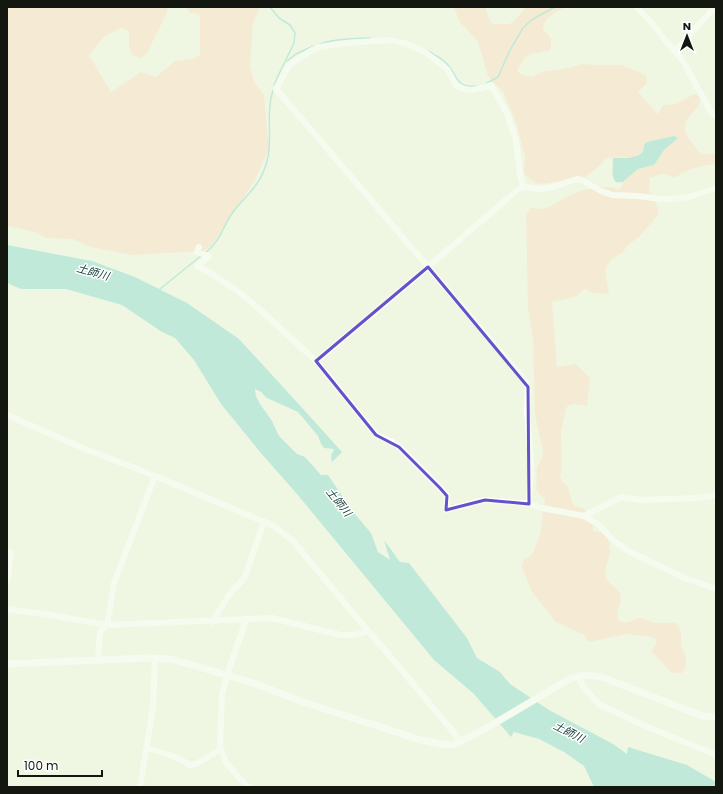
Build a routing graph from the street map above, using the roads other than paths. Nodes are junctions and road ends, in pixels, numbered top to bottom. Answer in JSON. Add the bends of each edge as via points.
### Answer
{"nodes":[{"id":1,"x":636,"y":7,"type":"edge"},
{"id":2,"x":715,"y":7,"type":"edge"},
{"id":3,"x":675,"y":52,"type":"junction"},
{"id":4,"x":716,"y":116,"type":"edge"},
{"id":5,"x":523,"y":187,"type":"junction"},
{"id":6,"x":716,"y":188,"type":"edge"},
{"id":7,"x":199,"y":247,"type":"dead end"},
{"id":8,"x":428,"y":267,"type":"junction"},
{"id":9,"x":316,"y":361,"type":"junction"},
{"id":10,"x":7,"y":415,"type":"edge"},
{"id":11,"x":155,"y":476,"type":"junction"},
{"id":12,"x":716,"y":495,"type":"edge"},
{"id":13,"x":530,"y":504,"type":"junction"},
{"id":14,"x":584,"y":516,"type":"junction"},
{"id":15,"x":264,"y":521,"type":"junction"},
{"id":16,"x":7,"y":551,"type":"edge"},
{"id":17,"x":7,"y":581,"type":"edge"},
{"id":18,"x":716,"y":589,"type":"edge"},
{"id":19,"x":7,"y":609,"type":"edge"},
{"id":20,"x":246,"y":620,"type":"junction"},
{"id":21,"x":212,"y":622,"type":"junction"},
{"id":22,"x":107,"y":625,"type":"junction"},
{"id":23,"x":368,"y":631,"type":"junction"},
{"id":24,"x":155,"y":658,"type":"junction"},
{"id":25,"x":98,"y":660,"type":"junction"},
{"id":26,"x":7,"y":664,"type":"edge"},
{"id":27,"x":227,"y":675,"type":"junction"},
{"id":28,"x":579,"y":676,"type":"junction"},
{"id":29,"x":716,"y":717,"type":"edge"},
{"id":30,"x":460,"y":742,"type":"junction"},
{"id":31,"x":147,"y":748,"type":"junction"},
{"id":32,"x":220,"y":749,"type":"junction"},
{"id":33,"x":716,"y":754,"type":"edge"},
{"id":34,"x":140,"y":787,"type":"edge"},
{"id":35,"x":248,"y":787,"type":"edge"}],
"edges":[{"from":1,"to":3,"type":"street"},
{"from":2,"to":3,"type":"street"},
{"from":3,"to":4,"type":"street","via":[[683,61],[711,112]]},
{"from":5,"to":6,"type":"street","via":[[539,189],[577,179],[612,195],[661,199],[689,197]]},
{"from":5,"to":8,"type":"street"},
{"from":5,"to":8,"type":"street","via":[[516,141],[507,113],[491,85],[472,90],[464,89],[456,85],[447,69],[425,52],[390,40],[319,47],[289,65],[276,89]]},
{"from":7,"to":9,"type":"street","via":[[196,252],[209,256],[196,266],[212,274],[257,306]]},
{"from":8,"to":9,"type":"street"},
{"from":8,"to":13,"type":"street","via":[[524,379],[528,387]]},
{"from":9,"to":13,"type":"street","via":[[376,435],[399,447],[447,496],[446,510],[485,500]]},
{"from":10,"to":11,"type":"street"},
{"from":11,"to":15,"type":"street"},
{"from":11,"to":22,"type":"street","via":[[114,583]]},
{"from":12,"to":14,"type":"street","via":[[641,500],[620,497]]},
{"from":13,"to":14,"type":"street"},
{"from":14,"to":18,"type":"street","via":[[599,525],[614,541],[630,552],[687,579]]},
{"from":15,"to":21,"type":"street","via":[[245,578],[229,595]]},
{"from":15,"to":23,"type":"street","via":[[293,540]]},
{"from":16,"to":17,"type":"street","via":[[11,554]]},
{"from":19,"to":22,"type":"street"},
{"from":20,"to":21,"type":"street"},
{"from":20,"to":23,"type":"street","via":[[272,618],[340,635]]},
{"from":20,"to":27,"type":"street"},
{"from":21,"to":22,"type":"street"},
{"from":22,"to":25,"type":"street","via":[[100,632]]},
{"from":23,"to":30,"type":"street"},
{"from":24,"to":25,"type":"street"},
{"from":24,"to":27,"type":"street","via":[[171,659]]},
{"from":24,"to":31,"type":"street","via":[[153,708]]},
{"from":25,"to":26,"type":"street"},
{"from":27,"to":30,"type":"street","via":[[421,740],[452,745]]},
{"from":27,"to":32,"type":"street","via":[[222,694]]},
{"from":28,"to":29,"type":"street","via":[[602,677],[702,716]]},
{"from":28,"to":30,"type":"street","via":[[571,678]]},
{"from":28,"to":33,"type":"street","via":[[583,686],[600,706]]},
{"from":31,"to":32,"type":"street","via":[[190,764],[196,764]]},
{"from":31,"to":34,"type":"street"},
{"from":32,"to":35,"type":"street","via":[[226,763]]}]}
